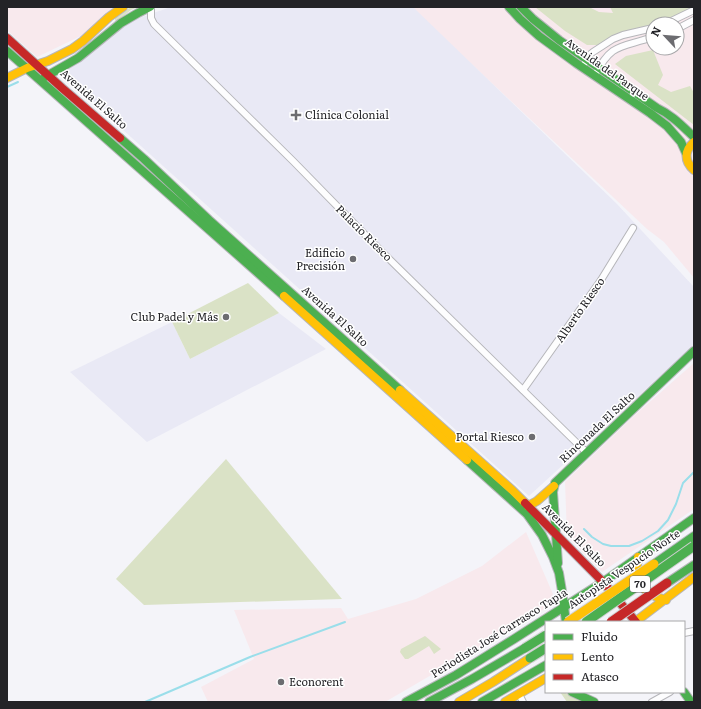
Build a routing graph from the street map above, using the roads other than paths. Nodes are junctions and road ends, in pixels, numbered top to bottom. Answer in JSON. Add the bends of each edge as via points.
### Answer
{"nodes":[{"id":1,"x":123,"y":7,"type":"edge"},
{"id":2,"x":150,"y":7,"type":"edge"},
{"id":3,"x":509,"y":7,"type":"edge"},
{"id":4,"x":521,"y":7,"type":"edge"},
{"id":5,"x":694,"y":10,"type":"edge"},
{"id":6,"x":682,"y":16,"type":"edge"},
{"id":7,"x":694,"y":20,"type":"edge"},
{"id":8,"x":685,"y":25,"type":"edge"},
{"id":9,"x":645,"y":30,"type":"edge"},
{"id":10,"x":7,"y":38,"type":"edge"},
{"id":11,"x":645,"y":39,"type":"edge"},
{"id":12,"x":7,"y":51,"type":"edge"},
{"id":13,"x":585,"y":63,"type":"junction"},
{"id":14,"x":38,"y":65,"type":"junction"},
{"id":15,"x":27,"y":68,"type":"junction"},
{"id":16,"x":597,"y":71,"type":"junction"},
{"id":17,"x":49,"y":75,"type":"junction"},
{"id":18,"x":7,"y":78,"type":"edge"},
{"id":19,"x":40,"y":80,"type":"junction"},
{"id":20,"x":694,"y":137,"type":"edge"},
{"id":21,"x":694,"y":142,"type":"edge"},
{"id":22,"x":686,"y":153,"type":"junction"},
{"id":23,"x":694,"y":170,"type":"edge"},
{"id":24,"x":633,"y":228,"type":"dead end"},
{"id":25,"x":694,"y":351,"type":"edge"},
{"id":26,"x":524,"y":390,"type":"junction"},
{"id":27,"x":587,"y":453,"type":"junction"},
{"id":28,"x":554,"y":486,"type":"junction"},
{"id":29,"x":528,"y":506,"type":"junction"},
{"id":30,"x":694,"y":518,"type":"edge"},
{"id":31,"x":556,"y":535,"type":"junction"},
{"id":32,"x":694,"y":536,"type":"edge"},
{"id":33,"x":694,"y":546,"type":"edge"},
{"id":34,"x":638,"y":557,"type":"junction"},
{"id":35,"x":694,"y":565,"type":"edge"},
{"id":36,"x":560,"y":574,"type":"junction"},
{"id":37,"x":694,"y":578,"type":"edge"},
{"id":38,"x":603,"y":582,"type":"junction"},
{"id":39,"x":666,"y":600,"type":"junction"},
{"id":40,"x":564,"y":606,"type":"junction"},
{"id":41,"x":567,"y":621,"type":"edge"},
{"id":42,"x":568,"y":621,"type":"edge"},
{"id":43,"x":587,"y":621,"type":"edge"},
{"id":44,"x":613,"y":621,"type":"edge"},
{"id":45,"x":635,"y":621,"type":"edge"},
{"id":46,"x":637,"y":621,"type":"edge"},
{"id":47,"x":545,"y":636,"type":"edge"},
{"id":48,"x":514,"y":639,"type":"junction"},
{"id":49,"x":545,"y":649,"type":"edge"},
{"id":50,"x":545,"y":651,"type":"edge"},
{"id":51,"x":544,"y":674,"type":"edge"},
{"id":52,"x":574,"y":693,"type":"edge"},
{"id":53,"x":585,"y":693,"type":"edge"},
{"id":54,"x":668,"y":693,"type":"edge"},
{"id":55,"x":685,"y":693,"type":"edge"},
{"id":56,"x":521,"y":698,"type":"edge"},
{"id":57,"x":406,"y":702,"type":"edge"},
{"id":58,"x":429,"y":702,"type":"edge"},
{"id":59,"x":458,"y":702,"type":"edge"},
{"id":60,"x":482,"y":702,"type":"edge"},
{"id":61,"x":505,"y":702,"type":"edge"},
{"id":62,"x":594,"y":702,"type":"edge"},
{"id":63,"x":652,"y":702,"type":"edge"},
{"id":64,"x":691,"y":702,"type":"edge"}],
"edges":[{"from":1,"to":14,"type":"main road","via":[[78,45]]},
{"from":2,"to":17,"type":"main road","via":[[124,20],[84,55]]},
{"from":2,"to":26,"type":"street","name":"Palacio Riesco","via":[[154,24]]},
{"from":3,"to":13,"type":"main road","name":"Avenida del Parque","via":[[533,31]]},
{"from":4,"to":13,"type":"main road","name":"Avenida del Parque"},
{"from":5,"to":6,"type":"street"},
{"from":7,"to":8,"type":"street"},
{"from":9,"to":13,"type":"street","via":[[613,39],[593,52]]},
{"from":10,"to":14,"type":"main road","name":"Avenida El Salto"},
{"from":11,"to":16,"type":"street","via":[[616,48],[606,56]]},
{"from":12,"to":15,"type":"main road","name":"Avenida El Salto"},
{"from":13,"to":16,"type":"main road","name":"Avenida del Parque"},
{"from":14,"to":15,"type":"main road"},
{"from":14,"to":17,"type":"main road","name":"Avenida El Salto"},
{"from":15,"to":18,"type":"main road"},
{"from":15,"to":19,"type":"main road","name":"Avenida El Salto"},
{"from":16,"to":20,"type":"main road","name":"Avenida del Parque","via":[[666,112]]},
{"from":16,"to":22,"type":"main road","name":"Avenida del Parque","via":[[667,126]]},
{"from":17,"to":19,"type":"main road"},
{"from":17,"to":29,"type":"main road","name":"Avenida El Salto"},
{"from":19,"to":36,"type":"main road","name":"Avenida El Salto","via":[[515,503],[539,530]]},
{"from":21,"to":22,"type":"main road"},
{"from":22,"to":23,"type":"main road","name":"Avenida del Parque","via":[[687,162]]},
{"from":24,"to":26,"type":"street","name":"Alberto Riesco","via":[[601,280]]},
{"from":25,"to":27,"type":"main road","name":"Rinconada El Salto"},
{"from":26,"to":27,"type":"street","name":"Palacio Riesco"},
{"from":27,"to":28,"type":"main road","name":"Rinconada El Salto"},
{"from":28,"to":29,"type":"main road","name":"Rinconada El Salto"},
{"from":28,"to":31,"type":"main road"},
{"from":29,"to":31,"type":"main road","name":"Avenida El Salto"},
{"from":30,"to":34,"type":"main road","name":"Periodista José Carrasco Tapia"},
{"from":31,"to":36,"type":"main road"},
{"from":31,"to":38,"type":"main road","name":"Avenida El Salto"},
{"from":32,"to":42,"type":"main road","name":"Autopista Vespucio Norte","number":"70","bridge":true},
{"from":33,"to":43,"type":"main road","number":"70","bridge":true},
{"from":34,"to":38,"type":"main road","name":"Periodista José Carrasco Tapia"},
{"from":34,"to":39,"type":"main road","via":[[636,572],[641,586],[652,596]]},
{"from":35,"to":44,"type":"main road","bridge":true},
{"from":36,"to":40,"type":"main road","name":"Avenida El Salto"},
{"from":37,"to":39,"type":"main road"},
{"from":38,"to":40,"type":"main road","name":"Periodista José Carrasco Tapia"},
{"from":38,"to":45,"type":"main road","name":"Avenida El Salto"},
{"from":39,"to":46,"type":"main road"},
{"from":40,"to":41,"type":"main road","name":"Avenida El Salto"},
{"from":40,"to":48,"type":"main road","name":"Periodista José Carrasco Tapia"},
{"from":47,"to":58,"type":"main road","bridge":true},
{"from":48,"to":50,"type":"main road","via":[[533,639]]},
{"from":48,"to":57,"type":"main road","name":"Periodista José Carrasco Tapia"},
{"from":49,"to":59,"type":"main road","bridge":true},
{"from":51,"to":56,"type":"main road"},
{"from":51,"to":60,"type":"main road"},
{"from":52,"to":62,"type":"main road"},
{"from":53,"to":62,"type":"main road"},
{"from":54,"to":63,"type":"street"},
{"from":55,"to":64,"type":"main road"},
{"from":56,"to":61,"type":"main road"}]}
